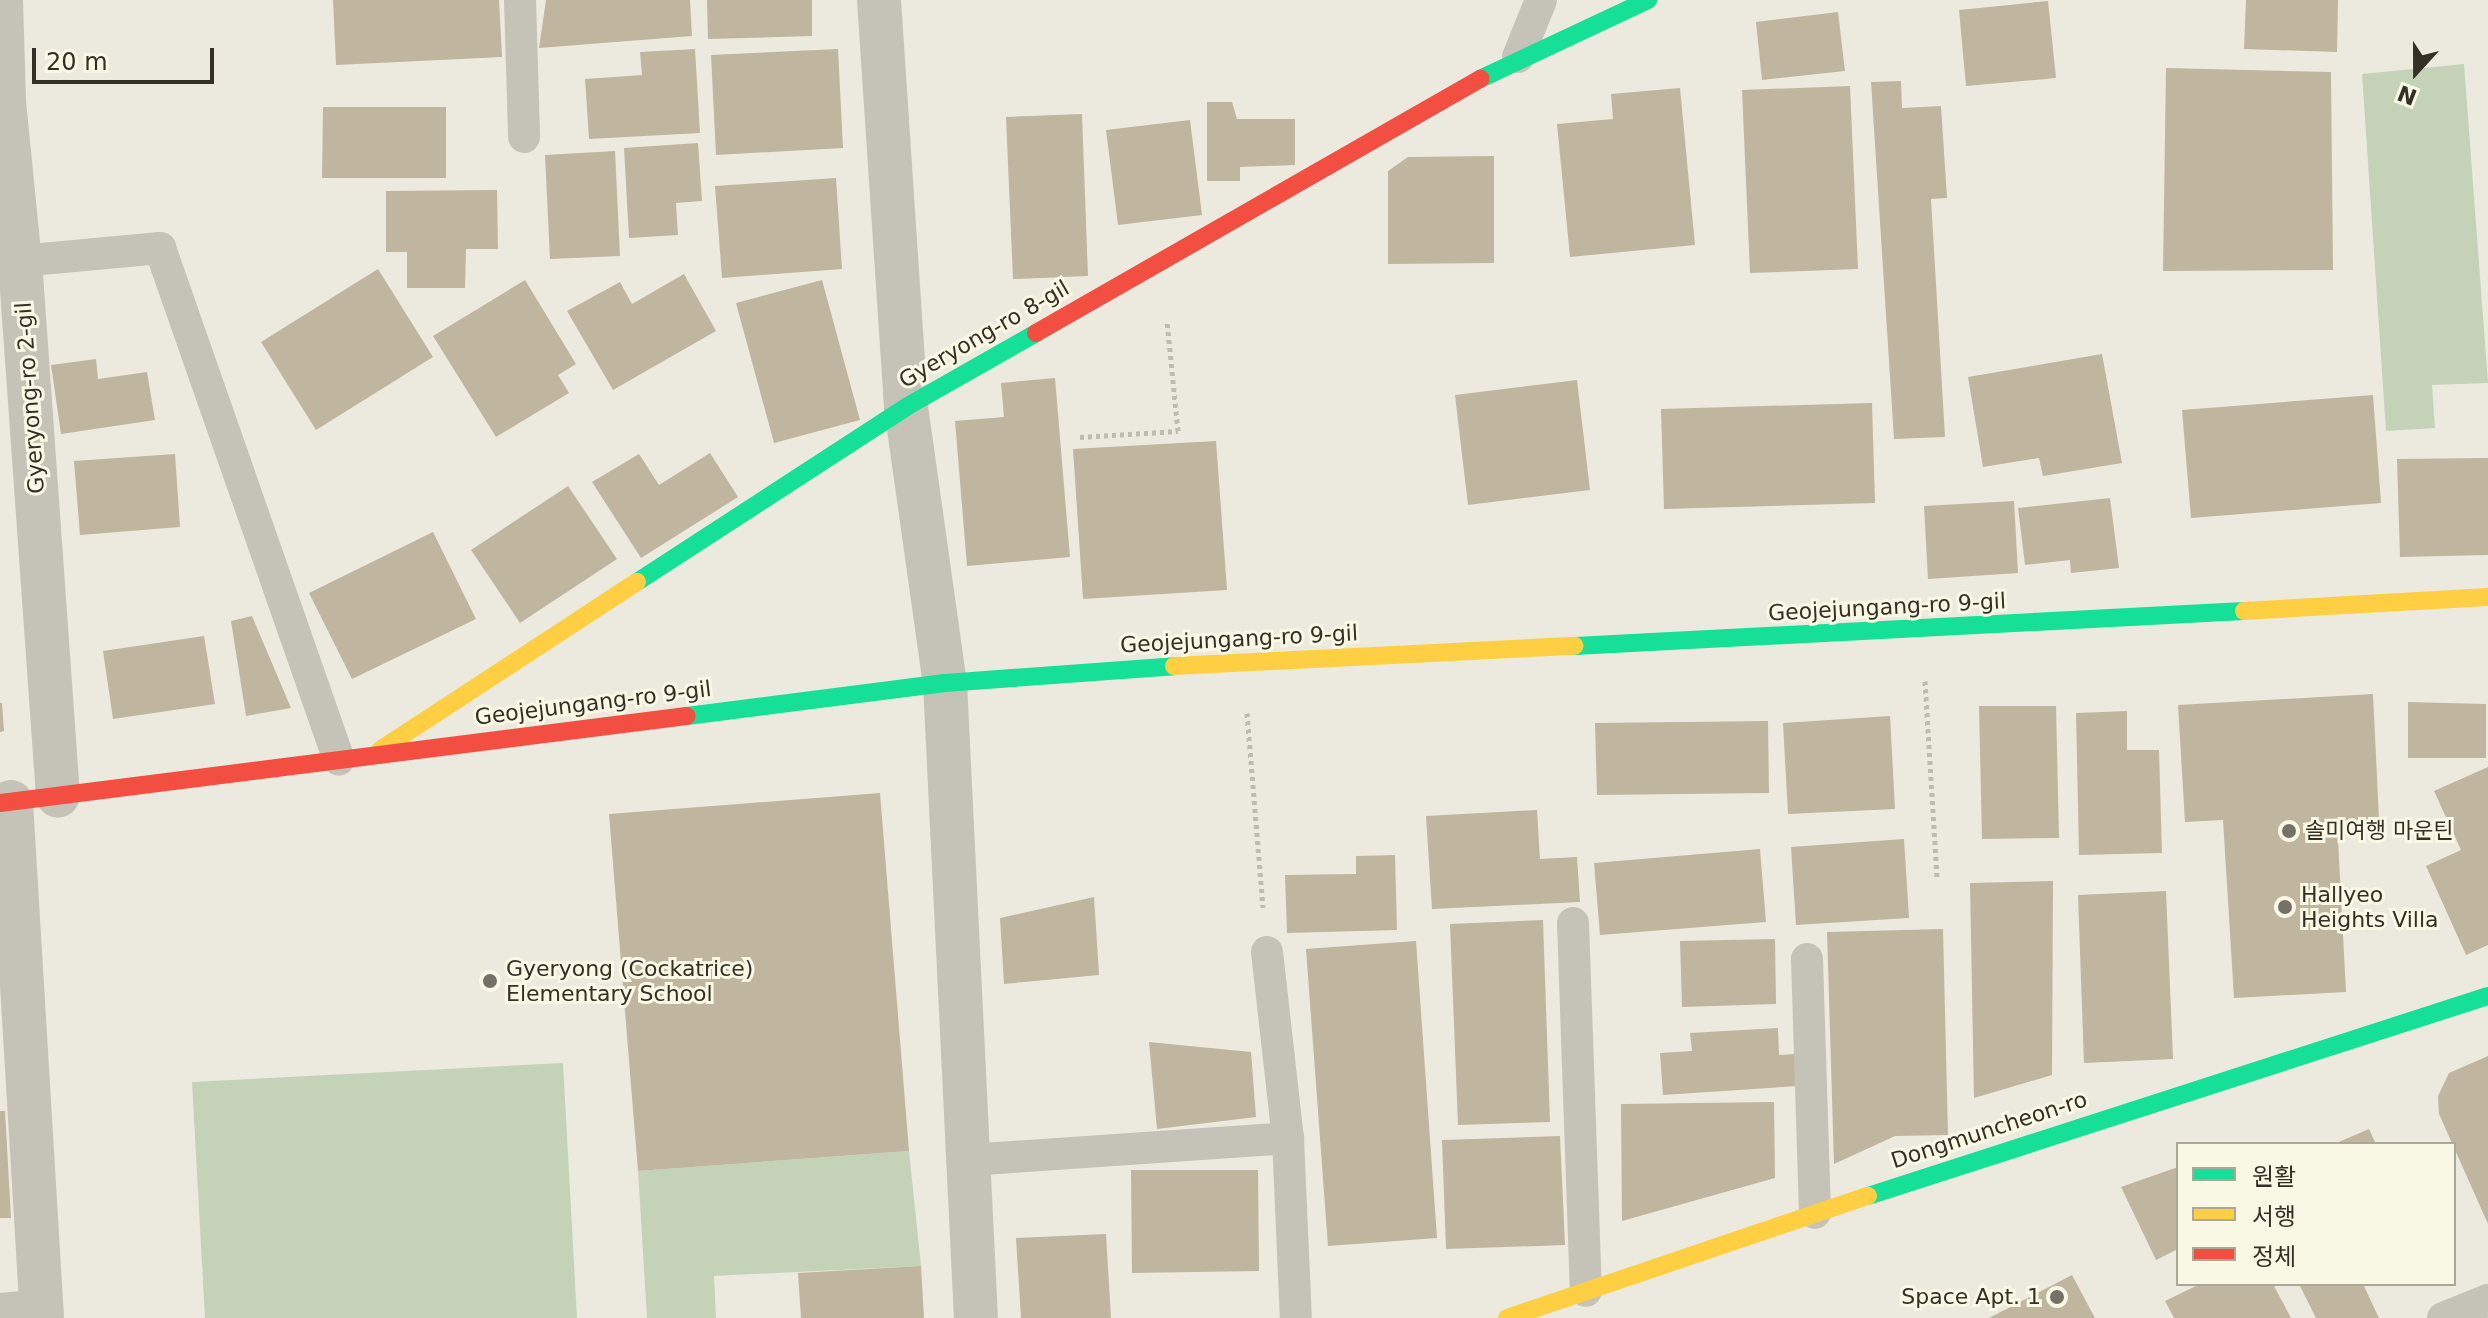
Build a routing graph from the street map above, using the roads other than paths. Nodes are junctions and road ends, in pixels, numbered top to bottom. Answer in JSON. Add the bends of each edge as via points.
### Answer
{"nodes":[{"id":1,"x":1,"y":0,"type":"edge"},
{"id":2,"x":520,"y":0,"type":"edge"},
{"id":3,"x":879,"y":0,"type":"edge"},
{"id":4,"x":1541,"y":0,"type":"edge"},
{"id":5,"x":1648,"y":0,"type":"edge"},
{"id":6,"x":1518,"y":57,"type":"junction"},
{"id":7,"x":524,"y":137,"type":"dead end"},
{"id":8,"x":20,"y":261,"type":"junction"},
{"id":9,"x":906,"y":407,"type":"junction"},
{"id":10,"x":2488,"y":597,"type":"edge"},
{"id":11,"x":945,"y":683,"type":"junction"},
{"id":12,"x":371,"y":756,"type":"junction"},
{"id":13,"x":339,"y":760,"type":"junction"},
{"id":14,"x":58,"y":796,"type":"junction"},
{"id":15,"x":5,"y":803,"type":"edge"},
{"id":16,"x":1573,"y":923,"type":"dead end"},
{"id":17,"x":1267,"y":952,"type":"road end"},
{"id":18,"x":1807,"y":959,"type":"dead end"},
{"id":19,"x":2488,"y":996,"type":"edge"},
{"id":20,"x":1288,"y":1138,"type":"junction"},
{"id":21,"x":968,"y":1160,"type":"junction"},
{"id":22,"x":1815,"y":1213,"type":"junction"},
{"id":23,"x":1586,"y":1291,"type":"junction"},
{"id":24,"x":2488,"y":1300,"type":"edge"},
{"id":25,"x":1544,"y":1313,"type":"edge"},
{"id":26,"x":28,"y":1315,"type":"edge"},
{"id":27,"x":976,"y":1318,"type":"edge"},
{"id":28,"x":1296,"y":1318,"type":"edge"},
{"id":29,"x":1507,"y":1318,"type":"edge"},
{"id":30,"x":2443,"y":1318,"type":"edge"}],
"edges":[{"from":1,"to":8,"type":"street","name":"Gyeryong-ro 2-gil","via":[[4,102]]},
{"from":2,"to":7,"type":"lane"},
{"from":3,"to":9,"type":"street"},
{"from":4,"to":6,"type":"lane"},
{"from":5,"to":6,"type":"street","name":"Gyeryong-ro 8-gil"},
{"from":6,"to":9,"type":"street","name":"Gyeryong-ro 8-gil"},
{"from":8,"to":13,"type":"lane","via":[[160,248]]},
{"from":8,"to":14,"type":"street","name":"Gyeryong-ro 2-gil"},
{"from":9,"to":11,"type":"street"},
{"from":9,"to":12,"type":"street","name":"Gyeryong-ro 8-gil"},
{"from":10,"to":11,"type":"street","name":"Geojejungang-ro 9-gil","via":[[1243,661]]},
{"from":11,"to":12,"type":"street","name":"Geojejungang-ro 9-gil"},
{"from":11,"to":21,"type":"street"},
{"from":12,"to":13,"type":"street","name":"Geojejungang-ro 9-gil"},
{"from":13,"to":14,"type":"street","name":"Geojejungang-ro 9-gil"},
{"from":14,"to":15,"type":"street","name":"Geojejungang-ro 9-gil"},
{"from":15,"to":26,"type":"street"},
{"from":16,"to":23,"type":"lane"},
{"from":17,"to":20,"type":"lane"},
{"from":18,"to":22,"type":"lane"},
{"from":19,"to":22,"type":"street","name":"Dongmuncheon-ro"},
{"from":20,"to":21,"type":"lane"},
{"from":20,"to":28,"type":"lane"},
{"from":21,"to":27,"type":"street"},
{"from":22,"to":23,"type":"street","name":"Dongmuncheon-ro"},
{"from":23,"to":25,"type":"street","name":"Dongmuncheon-ro"},
{"from":24,"to":30,"type":"lane"},
{"from":25,"to":29,"type":"street","name":"Dongmuncheon-ro"}]}
